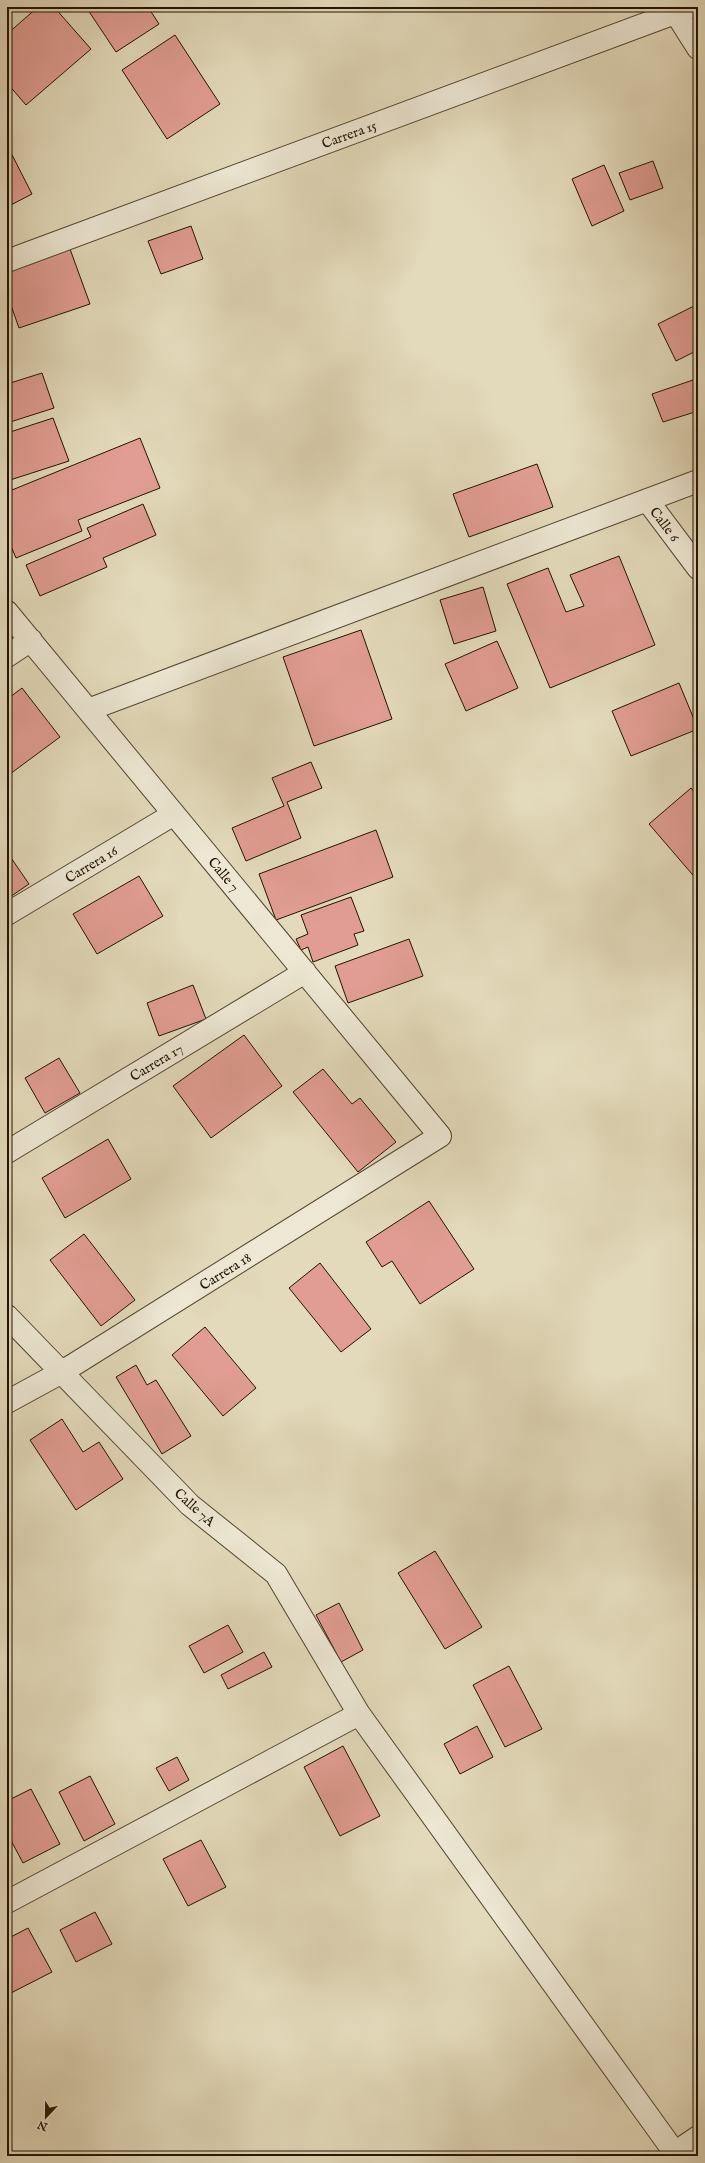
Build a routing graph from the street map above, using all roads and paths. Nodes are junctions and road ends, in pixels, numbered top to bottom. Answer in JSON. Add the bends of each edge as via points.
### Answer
{"nodes":[{"id":1,"x":680,"y":9,"type":"edge"},
{"id":2,"x":698,"y":48,"type":"edge"},
{"id":3,"x":7,"y":261,"type":"edge"},
{"id":4,"x":698,"y":481,"type":"edge"},
{"id":5,"x":647,"y":500,"type":"junction"},
{"id":6,"x":698,"y":568,"type":"edge"},
{"id":7,"x":7,"y":612,"type":"edge"},
{"id":8,"x":31,"y":640,"type":"junction"},
{"id":9,"x":7,"y":656,"type":"edge"},
{"id":10,"x":88,"y":710,"type":"junction"},
{"id":11,"x":174,"y":814,"type":"junction"},
{"id":12,"x":7,"y":914,"type":"edge"},
{"id":13,"x":305,"y":972,"type":"junction"},
{"id":14,"x":440,"y":1136,"type":"joint"},
{"id":15,"x":7,"y":1152,"type":"edge"},
{"id":16,"x":7,"y":1316,"type":"edge"},
{"id":17,"x":62,"y":1372,"type":"junction"},
{"id":18,"x":7,"y":1402,"type":"edge"},
{"id":19,"x":359,"y":1714,"type":"junction"},
{"id":20,"x":7,"y":1902,"type":"edge"},
{"id":21,"x":698,"y":2137,"type":"edge"},
{"id":22,"x":673,"y":2155,"type":"edge"}],
"edges":[{"from":1,"to":2,"type":"street"},
{"from":1,"to":3,"type":"street","name":"Carrera 15"},
{"from":4,"to":5,"type":"street"},
{"from":5,"to":6,"type":"street","name":"Calle 6"},
{"from":5,"to":10,"type":"street"},
{"from":7,"to":8,"type":"street","name":"Calle 7"},
{"from":8,"to":9,"type":"street"},
{"from":8,"to":10,"type":"street","name":"Calle 7"},
{"from":10,"to":11,"type":"street","name":"Calle 7"},
{"from":11,"to":12,"type":"street","name":"Carrera 16"},
{"from":11,"to":13,"type":"street","name":"Calle 7"},
{"from":13,"to":14,"type":"street","name":"Calle 7"},
{"from":13,"to":15,"type":"street","name":"Carrera 17"},
{"from":14,"to":17,"type":"street","name":"Carrera 18"},
{"from":16,"to":17,"type":"street","name":"Calle 7A"},
{"from":17,"to":18,"type":"street","name":"Carrera 18"},
{"from":17,"to":19,"type":"street","name":"Calle 7A","via":[[190,1505],[276,1574]]},
{"from":19,"to":20,"type":"street"},
{"from":19,"to":22,"type":"street","name":"Calle 7A"},
{"from":21,"to":22,"type":"street"}]}
